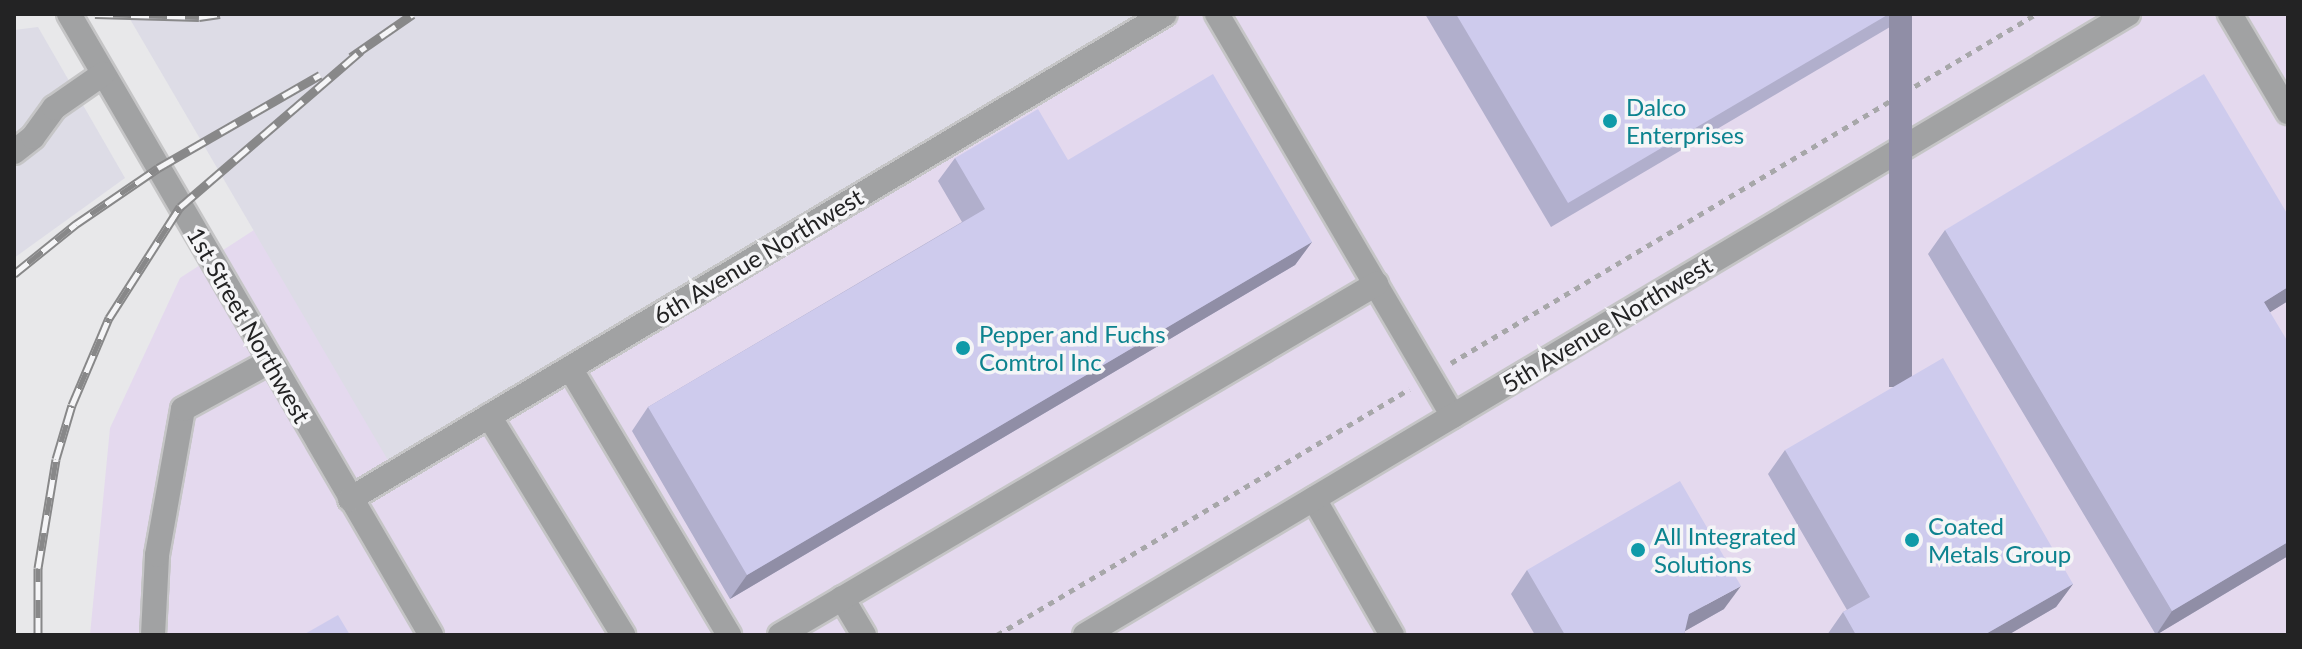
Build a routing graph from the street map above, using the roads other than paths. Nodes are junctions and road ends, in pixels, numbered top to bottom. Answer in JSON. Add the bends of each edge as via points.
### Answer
{"nodes":[{"id":1,"x":69,"y":14,"type":"edge"},
{"id":2,"x":1165,"y":14,"type":"edge"},
{"id":3,"x":1217,"y":14,"type":"edge"},
{"id":4,"x":2128,"y":14,"type":"edge"},
{"id":5,"x":2230,"y":14,"type":"edge"},
{"id":6,"x":103,"y":74,"type":"junction"},
{"id":7,"x":2288,"y":112,"type":"edge"},
{"id":8,"x":14,"y":152,"type":"edge"},
{"id":9,"x":1376,"y":284,"type":"junction"},
{"id":10,"x":269,"y":362,"type":"junction"},
{"id":11,"x":570,"y":368,"type":"junction"},
{"id":12,"x":489,"y":416,"type":"junction"},
{"id":13,"x":1453,"y":416,"type":"junction"},
{"id":14,"x":350,"y":499,"type":"junction"},
{"id":15,"x":1314,"y":499,"type":"junction"},
{"id":16,"x":842,"y":598,"type":"junction"},
{"id":17,"x":153,"y":635,"type":"edge"},
{"id":18,"x":431,"y":635,"type":"edge"},
{"id":19,"x":623,"y":635,"type":"edge"},
{"id":20,"x":729,"y":635,"type":"edge"},
{"id":21,"x":780,"y":635,"type":"edge"},
{"id":22,"x":864,"y":635,"type":"edge"},
{"id":23,"x":1085,"y":635,"type":"edge"},
{"id":24,"x":1392,"y":635,"type":"edge"}],
"edges":[{"from":1,"to":6,"type":"street","name":"1st Street Northwest"},
{"from":2,"to":11,"type":"street","name":"6th Avenue Northwest"},
{"from":3,"to":9,"type":"street"},
{"from":4,"to":13,"type":"street","name":"5th Avenue Northwest"},
{"from":5,"to":7,"type":"street"},
{"from":6,"to":8,"type":"street","via":[[54,108]]},
{"from":6,"to":10,"type":"street","name":"1st Street Northwest"},
{"from":9,"to":13,"type":"street"},
{"from":9,"to":16,"type":"street"},
{"from":10,"to":14,"type":"street","name":"1st Street Northwest"},
{"from":10,"to":17,"type":"street","via":[[183,409],[157,555]]},
{"from":11,"to":12,"type":"street","name":"6th Avenue Northwest"},
{"from":11,"to":20,"type":"street"},
{"from":12,"to":14,"type":"street","name":"6th Avenue Northwest"},
{"from":12,"to":19,"type":"street"},
{"from":13,"to":15,"type":"street","name":"5th Avenue Northwest"},
{"from":14,"to":18,"type":"street","name":"1st Street Northwest"},
{"from":15,"to":23,"type":"street","name":"5th Avenue Northwest"},
{"from":15,"to":24,"type":"street"},
{"from":16,"to":21,"type":"street"},
{"from":16,"to":22,"type":"street"}]}
